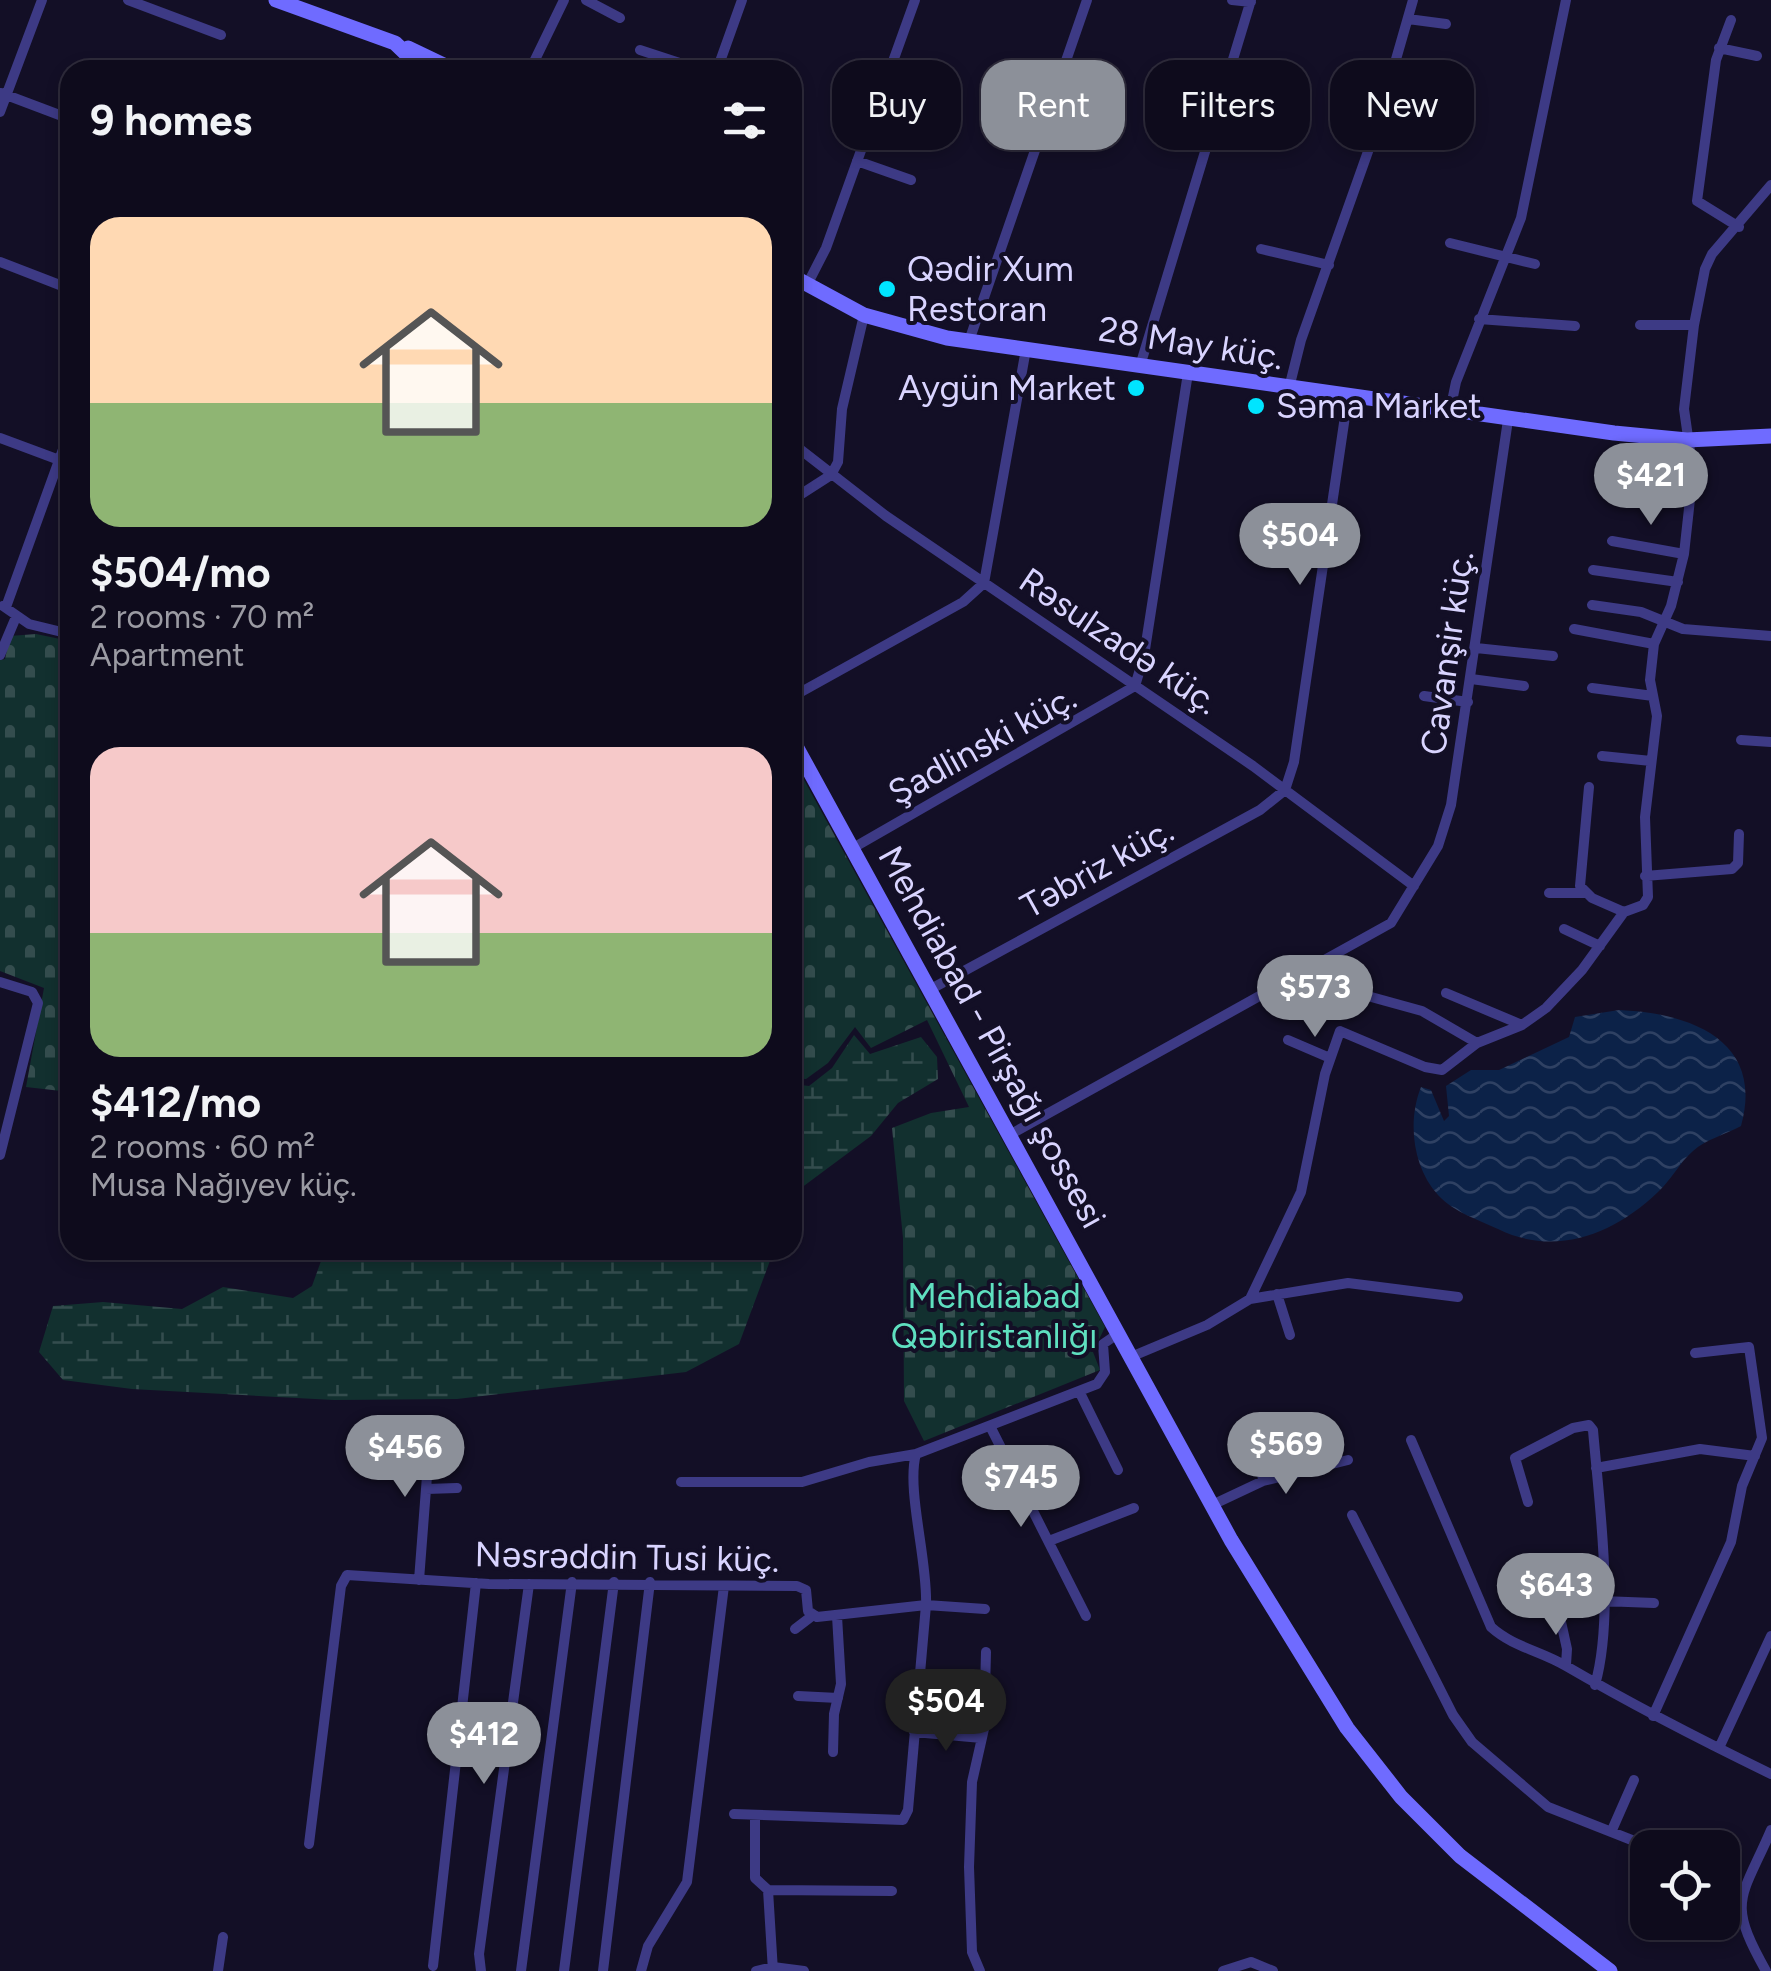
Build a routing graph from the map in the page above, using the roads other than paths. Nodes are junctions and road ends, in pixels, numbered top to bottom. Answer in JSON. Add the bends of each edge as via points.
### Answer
{"nodes":[{"id":1,"x":42,"y":0,"type":"edge"},
{"id":2,"x":128,"y":0,"type":"edge"},
{"id":3,"x":276,"y":0,"type":"edge"},
{"id":4,"x":564,"y":0,"type":"edge"},
{"id":5,"x":586,"y":0,"type":"edge"},
{"id":6,"x":742,"y":0,"type":"edge"},
{"id":7,"x":915,"y":0,"type":"edge"},
{"id":8,"x":1087,"y":0,"type":"edge"},
{"id":9,"x":1232,"y":0,"type":"edge"},
{"id":10,"x":1412,"y":0,"type":"edge"},
{"id":11,"x":1566,"y":0,"type":"edge"},
{"id":12,"x":1251,"y":1,"type":"edge"},
{"id":13,"x":620,"y":18,"type":"dead end"},
{"id":14,"x":1408,"y":18,"type":"junction"},
{"id":15,"x":1730,"y":20,"type":"dead end"},
{"id":16,"x":1446,"y":24,"type":"dead end"},
{"id":17,"x":221,"y":36,"type":"dead end"},
{"id":18,"x":1719,"y":48,"type":"junction"},
{"id":19,"x":640,"y":50,"type":"dead end"},
{"id":20,"x":1757,"y":56,"type":"dead end"},
{"id":21,"x":418,"y":60,"type":"edge"},
{"id":22,"x":535,"y":60,"type":"edge"},
{"id":23,"x":670,"y":60,"type":"edge"},
{"id":24,"x":721,"y":60,"type":"edge"},
{"id":25,"x":894,"y":60,"type":"edge"},
{"id":26,"x":1233,"y":60,"type":"edge"},
{"id":27,"x":3,"y":94,"type":"edge"},
{"id":28,"x":0,"y":112,"type":"edge"},
{"id":29,"x":60,"y":115,"type":"edge"},
{"id":30,"x":861,"y":150,"type":"edge"},
{"id":31,"x":1206,"y":150,"type":"edge"},
{"id":32,"x":857,"y":161,"type":"junction"},
{"id":33,"x":910,"y":180,"type":"dead end"},
{"id":34,"x":1771,"y":185,"type":"edge"},
{"id":35,"x":1739,"y":227,"type":"junction"},
{"id":36,"x":1450,"y":243,"type":"dead end"},
{"id":37,"x":1261,"y":249,"type":"dead end"},
{"id":38,"x":1506,"y":258,"type":"junction"},
{"id":39,"x":0,"y":262,"type":"edge"},
{"id":40,"x":1535,"y":264,"type":"dead end"},
{"id":41,"x":1329,"y":265,"type":"junction"},
{"id":42,"x":802,"y":278,"type":"edge"},
{"id":43,"x":802,"y":281,"type":"edge"},
{"id":44,"x":60,"y":285,"type":"edge"},
{"id":45,"x":864,"y":314,"type":"junction"},
{"id":46,"x":1479,"y":319,"type":"junction"},
{"id":47,"x":1640,"y":325,"type":"dead end"},
{"id":48,"x":1694,"y":325,"type":"junction"},
{"id":49,"x":1575,"y":326,"type":"dead end"},
{"id":50,"x":969,"y":341,"type":"junction"},
{"id":51,"x":1026,"y":349,"type":"junction"},
{"id":52,"x":1140,"y":366,"type":"junction"},
{"id":53,"x":1188,"y":373,"type":"junction"},
{"id":54,"x":1289,"y":388,"type":"junction"},
{"id":55,"x":1348,"y":396,"type":"junction"},
{"id":56,"x":1450,"y":411,"type":"junction"},
{"id":57,"x":1508,"y":420,"type":"junction"},
{"id":58,"x":1771,"y":436,"type":"edge"},
{"id":59,"x":0,"y":438,"type":"edge"},
{"id":60,"x":1687,"y":440,"type":"junction"},
{"id":61,"x":802,"y":451,"type":"edge"},
{"id":62,"x":60,"y":460,"type":"edge"},
{"id":63,"x":60,"y":471,"type":"edge"},
{"id":64,"x":831,"y":476,"type":"junction"},
{"id":65,"x":802,"y":494,"type":"edge"},
{"id":66,"x":1612,"y":542,"type":"dead end"},
{"id":67,"x":1684,"y":554,"type":"junction"},
{"id":68,"x":1593,"y":570,"type":"dead end"},
{"id":69,"x":1678,"y":582,"type":"junction"},
{"id":70,"x":984,"y":583,"type":"junction"},
{"id":71,"x":1592,"y":605,"type":"dead end"},
{"id":72,"x":3,"y":606,"type":"edge"},
{"id":73,"x":16,"y":617,"type":"junction"},
{"id":74,"x":1664,"y":622,"type":"junction"},
{"id":75,"x":1574,"y":629,"type":"dead end"},
{"id":76,"x":60,"y":631,"type":"edge"},
{"id":77,"x":1771,"y":636,"type":"edge"},
{"id":78,"x":1654,"y":644,"type":"junction"},
{"id":79,"x":1476,"y":648,"type":"junction"},
{"id":80,"x":0,"y":655,"type":"edge"},
{"id":81,"x":1553,"y":656,"type":"dead end"},
{"id":82,"x":1471,"y":680,"type":"junction"},
{"id":83,"x":1135,"y":686,"type":"junction"},
{"id":84,"x":1524,"y":686,"type":"dead end"},
{"id":85,"x":1592,"y":688,"type":"dead end"},
{"id":86,"x":802,"y":691,"type":"edge"},
{"id":87,"x":1424,"y":696,"type":"dead end"},
{"id":88,"x":1653,"y":696,"type":"junction"},
{"id":89,"x":1468,"y":702,"type":"junction"},
{"id":90,"x":1741,"y":740,"type":"dead end"},
{"id":91,"x":1771,"y":742,"type":"edge"},
{"id":92,"x":1602,"y":756,"type":"dead end"},
{"id":93,"x":802,"y":757,"type":"edge"},
{"id":94,"x":1650,"y":762,"type":"junction"},
{"id":95,"x":1589,"y":787,"type":"dead end"},
{"id":96,"x":1284,"y":790,"type":"junction"},
{"id":97,"x":1739,"y":834,"type":"dead end"},
{"id":98,"x":853,"y":848,"type":"junction"},
{"id":99,"x":1645,"y":876,"type":"junction"},
{"id":100,"x":1414,"y":886,"type":"junction"},
{"id":101,"x":1549,"y":892,"type":"dead end"},
{"id":102,"x":1584,"y":893,"type":"junction"},
{"id":103,"x":1624,"y":912,"type":"junction"},
{"id":104,"x":1564,"y":929,"type":"dead end"},
{"id":105,"x":1600,"y":946,"type":"junction"},
{"id":106,"x":0,"y":982,"type":"edge"},
{"id":107,"x":932,"y":990,"type":"junction"},
{"id":108,"x":1446,"y":994,"type":"dead end"},
{"id":109,"x":1364,"y":995,"type":"dead end"},
{"id":110,"x":1522,"y":1026,"type":"junction"},
{"id":111,"x":1288,"y":1040,"type":"dead end"},
{"id":112,"x":1477,"y":1042,"type":"junction"},
{"id":113,"x":1330,"y":1058,"type":"junction"},
{"id":114,"x":1011,"y":1134,"type":"junction"},
{"id":115,"x":0,"y":1155,"type":"edge"},
{"id":116,"x":1277,"y":1294,"type":"junction"},
{"id":117,"x":1458,"y":1297,"type":"dead end"},
{"id":118,"x":1250,"y":1298,"type":"junction"},
{"id":119,"x":1120,"y":1332,"type":"junction"},
{"id":120,"x":1290,"y":1335,"type":"dead end"},
{"id":121,"x":1695,"y":1353,"type":"dead end"},
{"id":122,"x":1133,"y":1356,"type":"junction"},
{"id":123,"x":1080,"y":1394,"type":"junction"},
{"id":124,"x":431,"y":1424,"type":"dead end"},
{"id":125,"x":990,"y":1426,"type":"junction"},
{"id":126,"x":1258,"y":1440,"type":"dead end"},
{"id":127,"x":1411,"y":1440,"type":"dead end"},
{"id":128,"x":916,"y":1454,"type":"junction"},
{"id":129,"x":1754,"y":1456,"type":"junction"},
{"id":130,"x":1348,"y":1460,"type":"dead end"},
{"id":131,"x":1596,"y":1468,"type":"junction"},
{"id":132,"x":1118,"y":1470,"type":"dead end"},
{"id":133,"x":1263,"y":1481,"type":"junction"},
{"id":134,"x":682,"y":1482,"type":"dead end"},
{"id":135,"x":456,"y":1488,"type":"dead end"},
{"id":136,"x":426,"y":1489,"type":"junction"},
{"id":137,"x":1528,"y":1502,"type":"dead end"},
{"id":138,"x":1212,"y":1505,"type":"junction"},
{"id":139,"x":1134,"y":1508,"type":"dead end"},
{"id":140,"x":1352,"y":1516,"type":"dead end"},
{"id":141,"x":1049,"y":1540,"type":"junction"},
{"id":142,"x":419,"y":1580,"type":"junction"},
{"id":143,"x":572,"y":1582,"type":"junction"},
{"id":144,"x":614,"y":1582,"type":"junction"},
{"id":145,"x":650,"y":1582,"type":"junction"},
{"id":146,"x":476,"y":1583,"type":"junction"},
{"id":147,"x":529,"y":1584,"type":"junction"},
{"id":148,"x":724,"y":1586,"type":"junction"},
{"id":149,"x":1554,"y":1590,"type":"dead end"},
{"id":150,"x":1602,"y":1601,"type":"junction"},
{"id":151,"x":1654,"y":1603,"type":"dead end"},
{"id":152,"x":926,"y":1605,"type":"junction"},
{"id":153,"x":985,"y":1608,"type":"dead end"},
{"id":154,"x":812,"y":1616,"type":"junction"},
{"id":155,"x":836,"y":1616,"type":"junction"},
{"id":156,"x":1086,"y":1616,"type":"dead end"},
{"id":157,"x":795,"y":1629,"type":"dead end"},
{"id":158,"x":1771,"y":1636,"type":"edge"},
{"id":159,"x":986,"y":1652,"type":"dead end"},
{"id":160,"x":1566,"y":1665,"type":"junction"},
{"id":161,"x":1595,"y":1685,"type":"junction"},
{"id":162,"x":798,"y":1696,"type":"dead end"},
{"id":163,"x":838,"y":1698,"type":"junction"},
{"id":164,"x":1653,"y":1716,"type":"junction"},
{"id":165,"x":914,"y":1732,"type":"junction"},
{"id":166,"x":982,"y":1738,"type":"junction"},
{"id":167,"x":1719,"y":1748,"type":"junction"},
{"id":168,"x":833,"y":1752,"type":"dead end"},
{"id":169,"x":1771,"y":1774,"type":"edge"},
{"id":170,"x":1634,"y":1780,"type":"dead end"},
{"id":171,"x":734,"y":1814,"type":"dead end"},
{"id":172,"x":754,"y":1816,"type":"junction"},
{"id":173,"x":1612,"y":1830,"type":"junction"},
{"id":174,"x":1771,"y":1830,"type":"edge"},
{"id":175,"x":1630,"y":1838,"type":"edge"},
{"id":176,"x":310,"y":1844,"type":"dead end"},
{"id":177,"x":768,"y":1890,"type":"junction"},
{"id":178,"x":892,"y":1892,"type":"dead end"},
{"id":179,"x":1740,"y":1902,"type":"edge"},
{"id":180,"x":1740,"y":1915,"type":"edge"},
{"id":181,"x":223,"y":1937,"type":"dead end"},
{"id":182,"x":433,"y":1966,"type":"dead end"},
{"id":183,"x":773,"y":1969,"type":"edge"},
{"id":184,"x":218,"y":1971,"type":"edge"},
{"id":185,"x":481,"y":1971,"type":"edge"},
{"id":186,"x":521,"y":1971,"type":"edge"},
{"id":187,"x":564,"y":1971,"type":"edge"},
{"id":188,"x":602,"y":1971,"type":"edge"},
{"id":189,"x":642,"y":1971,"type":"edge"},
{"id":190,"x":756,"y":1971,"type":"edge"},
{"id":191,"x":804,"y":1971,"type":"edge"},
{"id":192,"x":980,"y":1971,"type":"edge"},
{"id":193,"x":1223,"y":1971,"type":"edge"},
{"id":194,"x":1273,"y":1971,"type":"edge"},
{"id":195,"x":1610,"y":1971,"type":"edge"},
{"id":196,"x":1766,"y":1971,"type":"edge"}],
"edges":[{"from":1,"to":27,"type":"street"},
{"from":2,"to":17,"type":"street"},
{"from":3,"to":21,"type":"main road","via":[[400,46]]},
{"from":4,"to":22,"type":"street"},
{"from":5,"to":13,"type":"street"},
{"from":6,"to":24,"type":"street"},
{"from":7,"to":25,"type":"street"},
{"from":8,"to":50,"type":"street"},
{"from":9,"to":12,"type":"street"},
{"from":10,"to":14,"type":"street"},
{"from":11,"to":38,"type":"street","via":[[1521,218]]},
{"from":12,"to":26,"type":"street"},
{"from":14,"to":16,"type":"street"},
{"from":14,"to":41,"type":"street"},
{"from":15,"to":18,"type":"street"},
{"from":18,"to":20,"type":"street"},
{"from":18,"to":35,"type":"street","via":[[1697,200]]},
{"from":19,"to":23,"type":"street"},
{"from":27,"to":28,"type":"street"},
{"from":27,"to":29,"type":"street"},
{"from":30,"to":32,"type":"street"},
{"from":31,"to":52,"type":"street"},
{"from":32,"to":33,"type":"street"},
{"from":32,"to":42,"type":"street","via":[[826,248]]},
{"from":34,"to":35,"type":"street"},
{"from":35,"to":48,"type":"street","via":[[1704,269]]},
{"from":36,"to":38,"type":"street"},
{"from":37,"to":41,"type":"street"},
{"from":38,"to":40,"type":"street"},
{"from":38,"to":46,"type":"street"},
{"from":39,"to":44,"type":"street"},
{"from":41,"to":54,"type":"street"},
{"from":43,"to":45,"type":"main road","name":"28 May küç."},
{"from":45,"to":50,"type":"main road","name":"28 May küç."},
{"from":45,"to":64,"type":"street"},
{"from":46,"to":49,"type":"street"},
{"from":46,"to":56,"type":"street"},
{"from":47,"to":48,"type":"street"},
{"from":48,"to":60,"type":"street"},
{"from":50,"to":51,"type":"main road","name":"28 May küç."},
{"from":51,"to":52,"type":"main road","name":"28 May küç."},
{"from":51,"to":70,"type":"street"},
{"from":52,"to":53,"type":"main road","name":"28 May küç."},
{"from":53,"to":54,"type":"main road","name":"28 May küç."},
{"from":53,"to":83,"type":"street"},
{"from":54,"to":55,"type":"main road","name":"28 May küç."},
{"from":55,"to":56,"type":"main road","name":"28 May küç."},
{"from":55,"to":96,"type":"street","via":[[1294,762]]},
{"from":56,"to":57,"type":"main road","name":"28 May küç."},
{"from":57,"to":60,"type":"main road","name":"28 May küç."},
{"from":57,"to":79,"type":"street","name":"Cavanşir küç."},
{"from":58,"to":60,"type":"main road","name":"28 May küç."},
{"from":59,"to":62,"type":"street"},
{"from":60,"to":67,"type":"street","via":[[1693,472]]},
{"from":61,"to":64,"type":"street","name":"Rəsulzadə küç."},
{"from":63,"to":72,"type":"street"},
{"from":64,"to":65,"type":"street"},
{"from":64,"to":70,"type":"street","name":"Rəsulzadə küç."},
{"from":66,"to":67,"type":"street"},
{"from":67,"to":69,"type":"street"},
{"from":68,"to":69,"type":"street"},
{"from":69,"to":74,"type":"street"},
{"from":70,"to":83,"type":"street","name":"Rəsulzadə küç."},
{"from":70,"to":86,"type":"street","via":[[964,602]]},
{"from":71,"to":74,"type":"street"},
{"from":72,"to":73,"type":"street"},
{"from":73,"to":76,"type":"street"},
{"from":73,"to":80,"type":"street"},
{"from":74,"to":77,"type":"street"},
{"from":74,"to":78,"type":"street"},
{"from":75,"to":78,"type":"street"},
{"from":78,"to":88,"type":"street"},
{"from":79,"to":81,"type":"street"},
{"from":79,"to":82,"type":"street","name":"Cavanşir küç."},
{"from":82,"to":84,"type":"street"},
{"from":82,"to":89,"type":"street","name":"Cavanşir küç."},
{"from":83,"to":96,"type":"street","name":"Rəsulzadə küç."},
{"from":83,"to":98,"type":"street","name":"Şadlinski küç."},
{"from":85,"to":88,"type":"street"},
{"from":87,"to":89,"type":"street"},
{"from":88,"to":94,"type":"street","via":[[1658,716]]},
{"from":89,"to":100,"type":"street","name":"Cavanşir küç.","via":[[1445,827]]},
{"from":90,"to":91,"type":"street"},
{"from":92,"to":94,"type":"street"},
{"from":93,"to":98,"type":"main road","name":"Mehdiabad - Pirşağı şossesi"},
{"from":94,"to":99,"type":"street"},
{"from":95,"to":102,"type":"street","via":[[1578,874]]},
{"from":96,"to":100,"type":"street","name":"Rəsulzadə küç."},
{"from":96,"to":107,"type":"street","name":"Təbriz küç.","via":[[1260,810]]},
{"from":97,"to":99,"type":"street","via":[[1732,869]]},
{"from":98,"to":107,"type":"main road","name":"Mehdiabad - Pirşağı şossesi"},
{"from":99,"to":103,"type":"street","via":[[1647,902]]},
{"from":100,"to":114,"type":"street","name":"Cavanşir küç.","via":[[1391,922]]},
{"from":101,"to":102,"type":"street"},
{"from":102,"to":103,"type":"street"},
{"from":103,"to":105,"type":"street"},
{"from":104,"to":105,"type":"street"},
{"from":105,"to":110,"type":"street","via":[[1565,990]]},
{"from":106,"to":115,"type":"street","via":[[32,992],[38,1003]]},
{"from":107,"to":114,"type":"main road","name":"Mehdiabad - Pirşağı şossesi"},
{"from":108,"to":110,"type":"street"},
{"from":109,"to":112,"type":"street","via":[[1422,1011]]},
{"from":110,"to":112,"type":"street"},
{"from":111,"to":113,"type":"street"},
{"from":112,"to":113,"type":"street","via":[[1454,1063],[1434,1070],[1344,1030]]},
{"from":113,"to":118,"type":"street","via":[[1301,1192]]},
{"from":114,"to":119,"type":"main road","name":"Mehdiabad - Pirşağı şossesi"},
{"from":116,"to":117,"type":"street","via":[[1348,1282]]},
{"from":116,"to":118,"type":"street"},
{"from":116,"to":120,"type":"street"},
{"from":118,"to":122,"type":"street","via":[[1208,1325]]},
{"from":119,"to":122,"type":"main road","name":"Mehdiabad - Pirşağı şossesi"},
{"from":119,"to":123,"type":"street","via":[[1103,1344],[1103,1379]]},
{"from":121,"to":129,"type":"street","via":[[1749,1347],[1762,1421]]},
{"from":122,"to":138,"type":"main road","name":"Mehdiabad - Pirşağı şossesi"},
{"from":123,"to":125,"type":"street"},
{"from":123,"to":132,"type":"street"},
{"from":124,"to":136,"type":"street"},
{"from":125,"to":128,"type":"street"},
{"from":125,"to":141,"type":"street"},
{"from":126,"to":133,"type":"street"},
{"from":127,"to":160,"type":"street","via":[[1491,1628]]},
{"from":128,"to":134,"type":"street","via":[[802,1482]]},
{"from":128,"to":152,"type":"street"},
{"from":129,"to":131,"type":"street","via":[[1700,1449]]},
{"from":129,"to":164,"type":"street","via":[[1731,1542]]},
{"from":130,"to":133,"type":"street"},
{"from":131,"to":137,"type":"street","via":[[1593,1430],[1582,1424],[1515,1458]]},
{"from":131,"to":150,"type":"street"},
{"from":133,"to":138,"type":"street"},
{"from":135,"to":136,"type":"street"},
{"from":136,"to":142,"type":"street"},
{"from":138,"to":195,"type":"main road","name":"Mehdiabad - Pirşağı şossesi","via":[[1296,1648],[1386,1778],[1460,1856]]},
{"from":139,"to":141,"type":"street"},
{"from":140,"to":173,"type":"street","via":[[1464,1732],[1548,1806]]},
{"from":141,"to":156,"type":"street"},
{"from":142,"to":146,"type":"street","name":"Nəsrəddin Tusi küç."},
{"from":142,"to":176,"type":"street","name":"Nəsrəddin Tusi küç.","via":[[344,1577]]},
{"from":143,"to":144,"type":"street","name":"Nəsrəddin Tusi küç."},
{"from":143,"to":147,"type":"street","name":"Nəsrəddin Tusi küç."},
{"from":143,"to":186,"type":"street"},
{"from":144,"to":145,"type":"street","name":"Nəsrəddin Tusi küç."},
{"from":144,"to":187,"type":"street"},
{"from":145,"to":148,"type":"street","name":"Nəsrəddin Tusi küç."},
{"from":145,"to":188,"type":"street"},
{"from":146,"to":147,"type":"street","name":"Nəsrəddin Tusi küç."},
{"from":146,"to":182,"type":"street"},
{"from":147,"to":185,"type":"street"},
{"from":148,"to":154,"type":"street","name":"Nəsrəddin Tusi küç.","via":[[802,1588]]},
{"from":148,"to":189,"type":"street","via":[[686,1882],[648,1946]]},
{"from":149,"to":160,"type":"street"},
{"from":150,"to":151,"type":"street"},
{"from":150,"to":161,"type":"street"},
{"from":152,"to":153,"type":"street","name":"Nəsrəddin Tusi küç."},
{"from":152,"to":155,"type":"street","name":"Nəsrəddin Tusi küç."},
{"from":152,"to":165,"type":"street"},
{"from":154,"to":155,"type":"street","name":"Nəsrəddin Tusi küç."},
{"from":154,"to":157,"type":"street"},
{"from":155,"to":163,"type":"street"},
{"from":158,"to":167,"type":"street"},
{"from":159,"to":166,"type":"street"},
{"from":160,"to":161,"type":"street"},
{"from":161,"to":164,"type":"street"},
{"from":162,"to":163,"type":"street"},
{"from":163,"to":168,"type":"street"},
{"from":164,"to":167,"type":"street"},
{"from":165,"to":166,"type":"street"},
{"from":165,"to":172,"type":"street","via":[[903,1820]]},
{"from":166,"to":192,"type":"street","via":[[972,1782],[969,1867],[972,1952]]},
{"from":167,"to":169,"type":"street"},
{"from":170,"to":173,"type":"street"},
{"from":171,"to":172,"type":"street"},
{"from":172,"to":177,"type":"street","via":[[755,1878]]},
{"from":173,"to":175,"type":"street"},
{"from":174,"to":179,"type":"street"},
{"from":177,"to":178,"type":"street"},
{"from":177,"to":183,"type":"street"},
{"from":180,"to":196,"type":"street"},
{"from":181,"to":184,"type":"street"},
{"from":183,"to":190,"type":"street"},
{"from":183,"to":191,"type":"street"},
{"from":193,"to":194,"type":"street","via":[[1251,1962]]}]}
